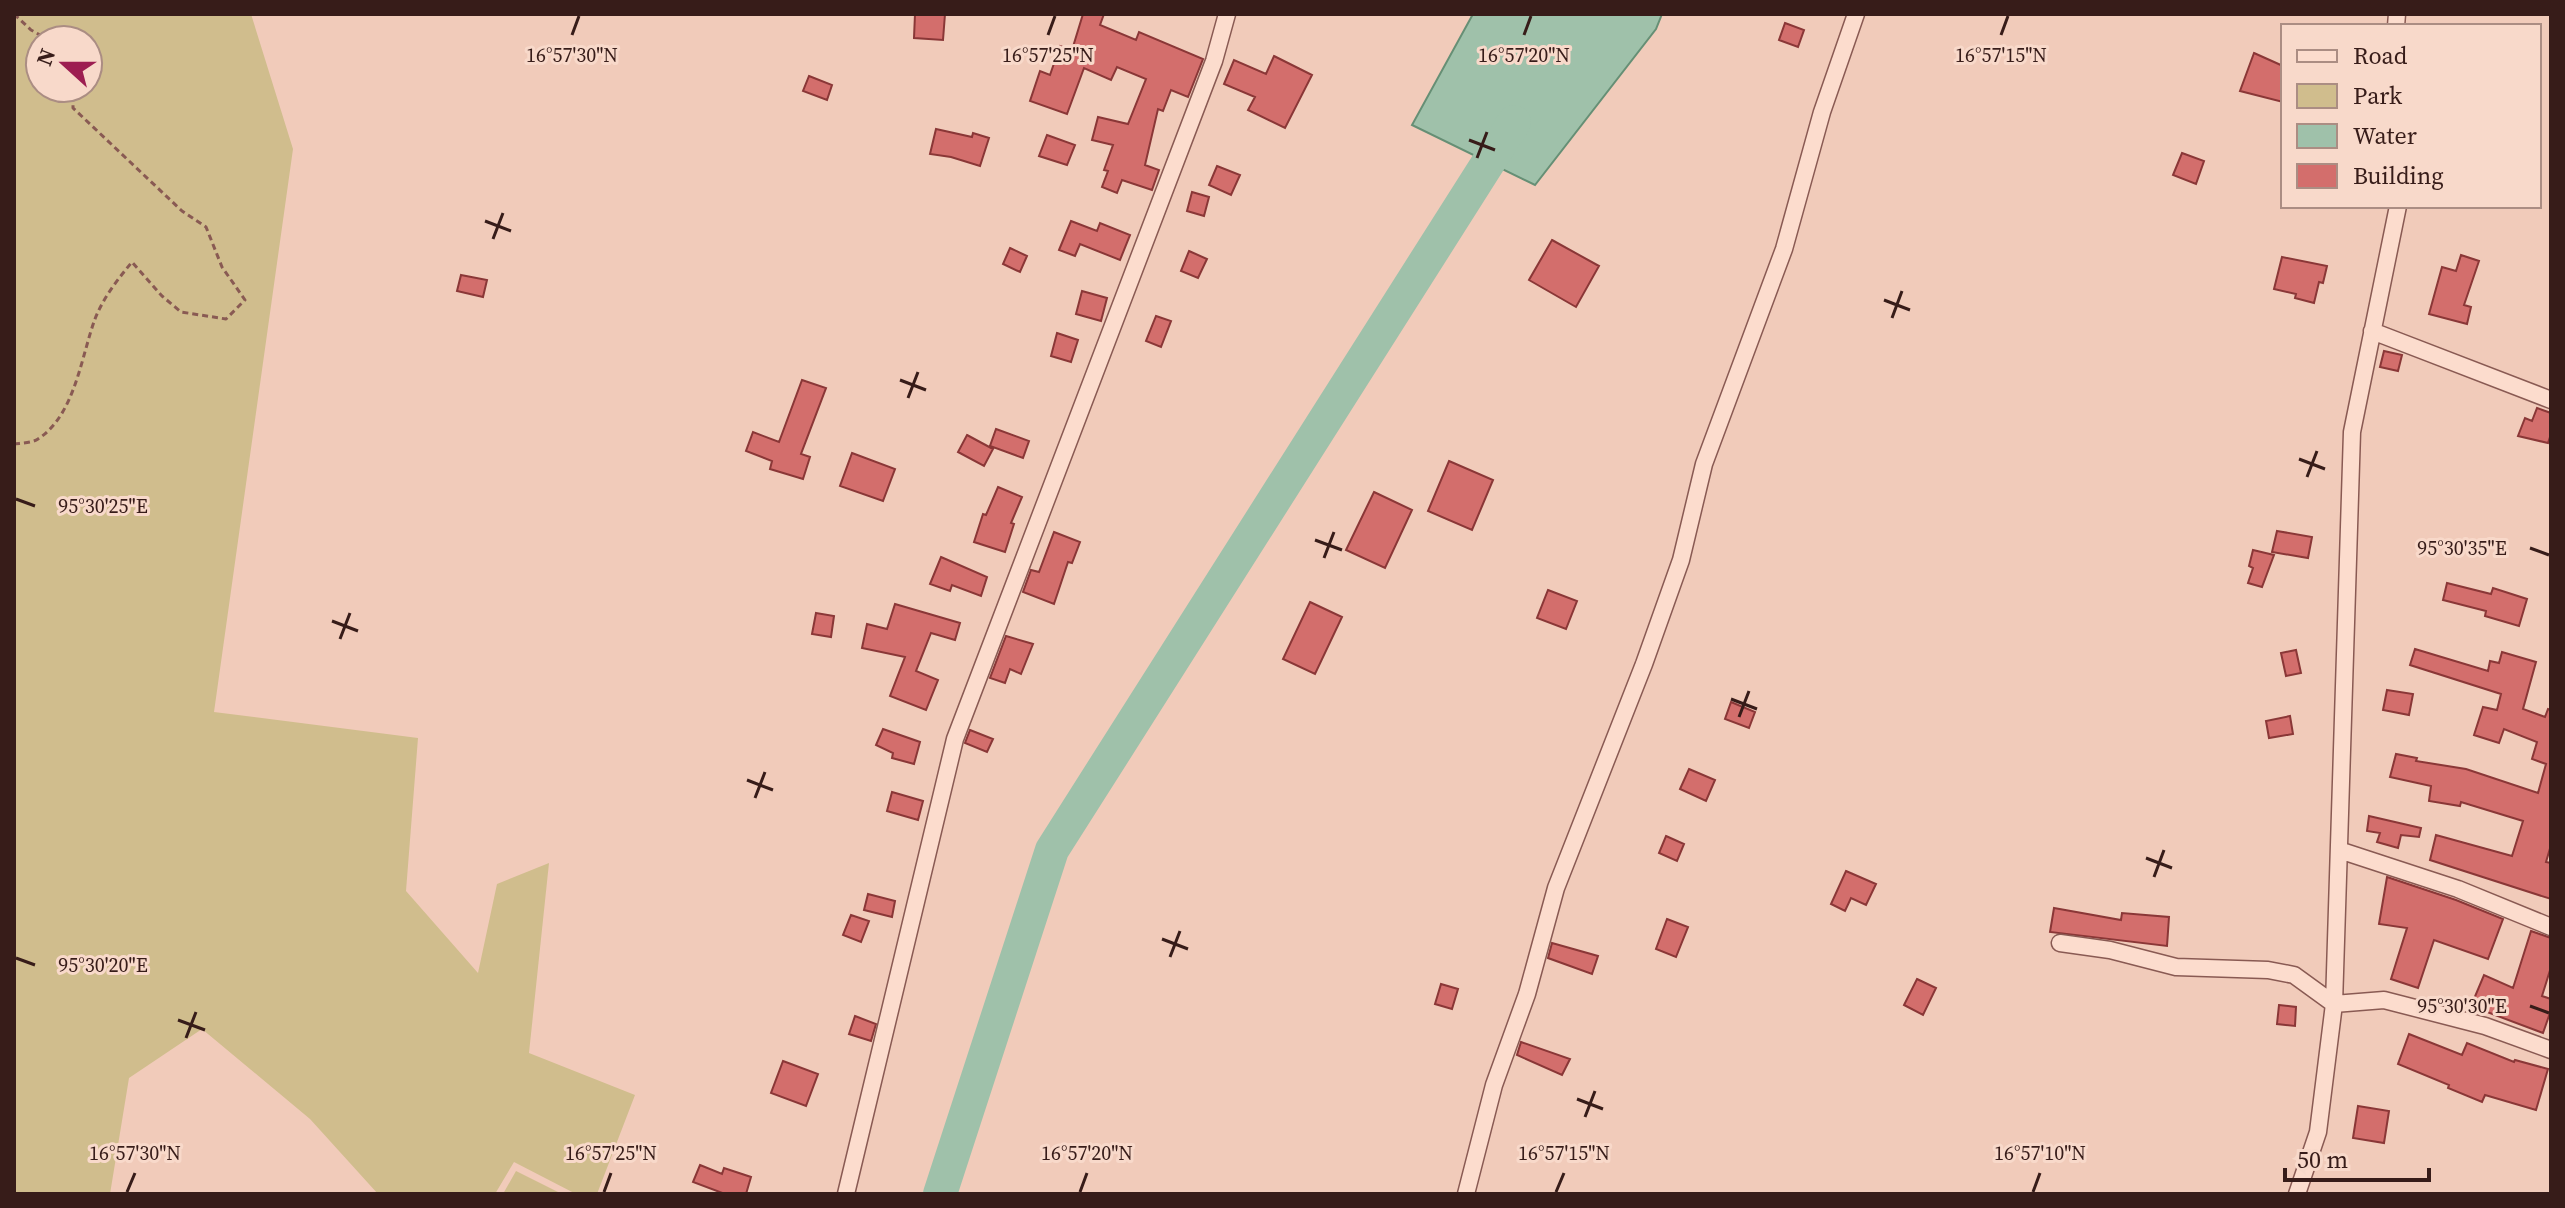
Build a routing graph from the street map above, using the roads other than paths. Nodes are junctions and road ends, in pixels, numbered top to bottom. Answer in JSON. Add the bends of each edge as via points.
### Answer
{"nodes":[{"id":1,"x":1227,"y":14,"type":"edge"},
{"id":2,"x":1856,"y":14,"type":"edge"},
{"id":3,"x":2398,"y":208,"type":"edge"},
{"id":4,"x":2372,"y":331,"type":"junction"},
{"id":5,"x":2551,"y":400,"type":"edge"},
{"id":6,"x":2339,"y":850,"type":"junction"},
{"id":7,"x":2551,"y":927,"type":"edge"},
{"id":8,"x":2060,"y":943,"type":"dead end"},
{"id":9,"x":2334,"y":1004,"type":"junction"},
{"id":10,"x":2551,"y":1050,"type":"edge"},
{"id":11,"x":846,"y":1194,"type":"edge"},
{"id":12,"x":1466,"y":1194,"type":"edge"},
{"id":13,"x":2297,"y":1194,"type":"edge"}],
"edges":[{"from":1,"to":11,"type":"street","via":[[1214,61],[955,739]]},
{"from":2,"to":12,"type":"street","via":[[1784,249],[1704,464],[1681,560],[1556,888]]},
{"from":3,"to":4,"type":"street"},
{"from":4,"to":5,"type":"street"},
{"from":4,"to":6,"type":"street","via":[[2352,432]]},
{"from":6,"to":7,"type":"street"},
{"from":6,"to":9,"type":"street"},
{"from":8,"to":9,"type":"street","via":[[2176,967],[2294,975]]},
{"from":9,"to":10,"type":"street","via":[[2384,1000],[2485,1026]]},
{"from":9,"to":13,"type":"street","via":[[2318,1132]]}]}
